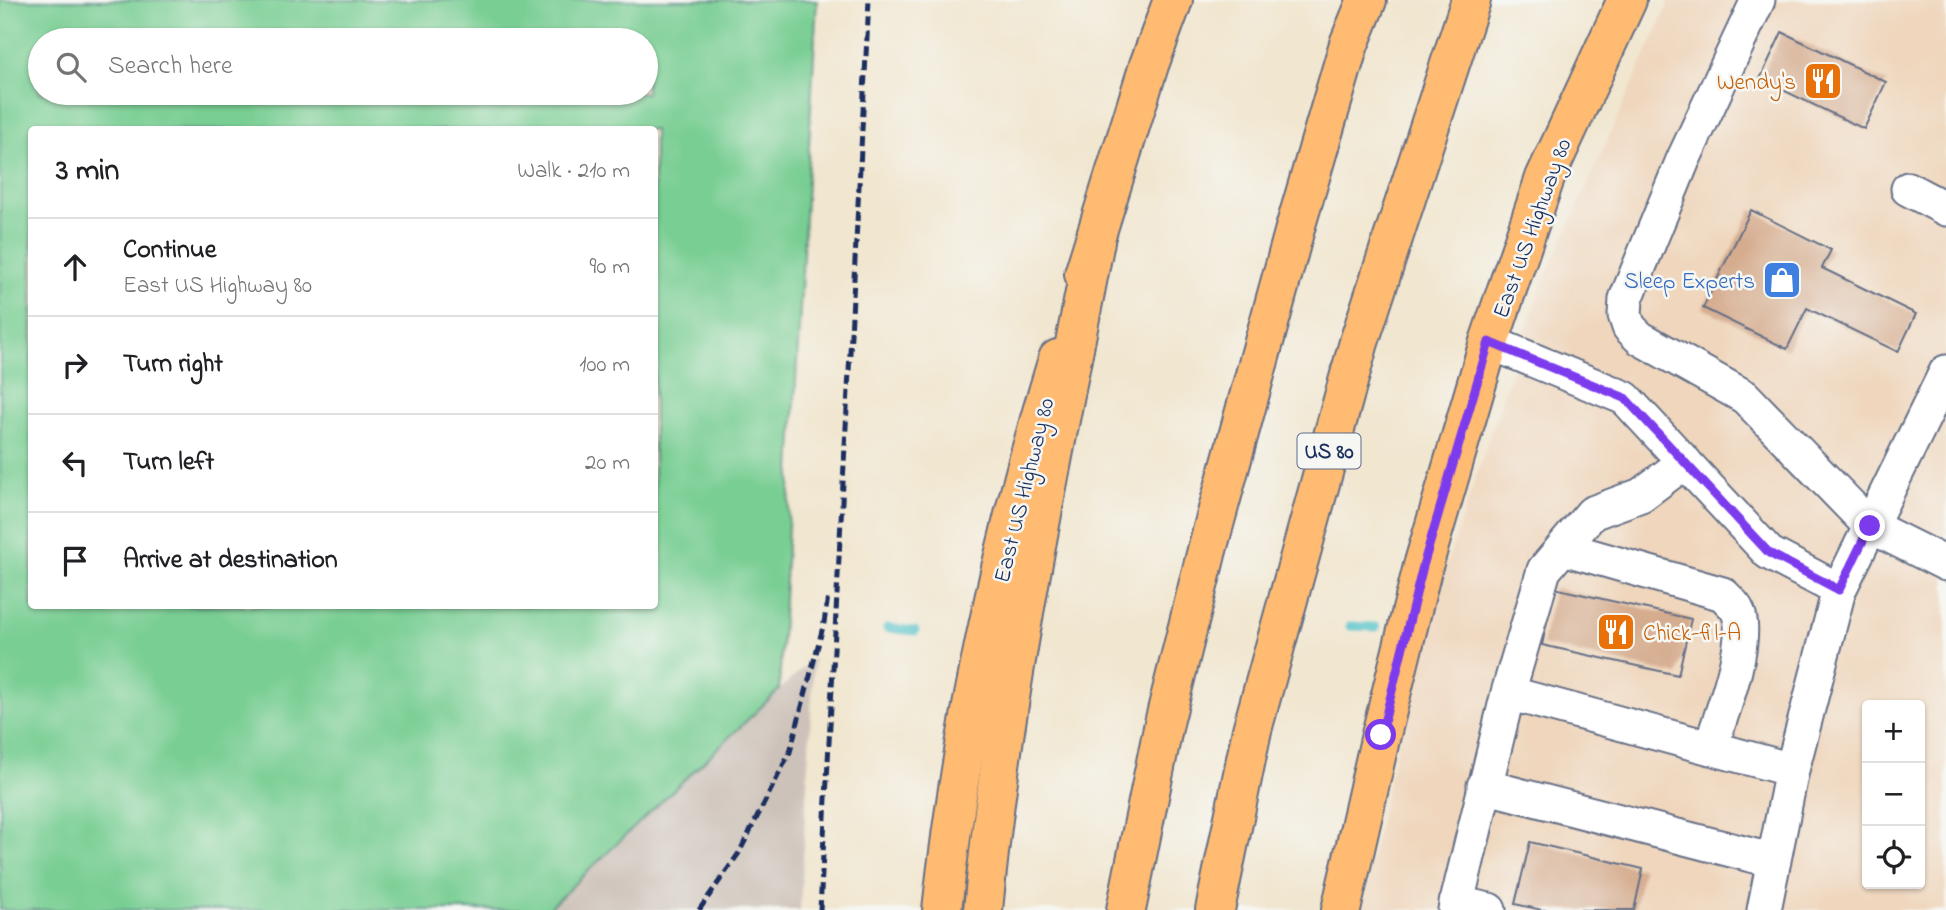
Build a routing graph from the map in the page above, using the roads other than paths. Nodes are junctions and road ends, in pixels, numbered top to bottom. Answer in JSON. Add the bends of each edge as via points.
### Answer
{"nodes":[{"id":1,"x":1173,"y":0,"type":"edge"},
{"id":2,"x":1367,"y":0,"type":"edge"},
{"id":3,"x":1471,"y":0,"type":"edge"},
{"id":4,"x":1627,"y":0,"type":"edge"},
{"id":5,"x":1758,"y":0,"type":"edge"},
{"id":6,"x":1908,"y":189,"type":"dead end"},
{"id":7,"x":1946,"y":209,"type":"edge"},
{"id":8,"x":1095,"y":241,"type":"junction"},
{"id":9,"x":1489,"y":342,"type":"junction"},
{"id":10,"x":1946,"y":372,"type":"edge"},
{"id":11,"x":1685,"y":462,"type":"junction"},
{"id":12,"x":1870,"y":526,"type":"junction"},
{"id":13,"x":1563,"y":548,"type":"junction"},
{"id":14,"x":1946,"y":564,"type":"edge"},
{"id":15,"x":1839,"y":590,"type":"junction"},
{"id":16,"x":1508,"y":693,"type":"junction"},
{"id":17,"x":1710,"y":748,"type":"junction"},
{"id":18,"x":1792,"y":770,"type":"junction"},
{"id":19,"x":1484,"y":786,"type":"junction"},
{"id":20,"x":1774,"y":860,"type":"junction"},
{"id":21,"x":1455,"y":906,"type":"edge"},
{"id":22,"x":942,"y":910,"type":"edge"},
{"id":23,"x":983,"y":910,"type":"edge"},
{"id":24,"x":1126,"y":910,"type":"edge"},
{"id":25,"x":1215,"y":910,"type":"edge"},
{"id":26,"x":1341,"y":910,"type":"edge"},
{"id":27,"x":1489,"y":910,"type":"edge"},
{"id":28,"x":1764,"y":910,"type":"edge"}],
"edges":[{"from":1,"to":8,"type":"main road","name":"East US Highway 80"},
{"from":2,"to":24,"type":"main road","via":[[1349,44],[1296,225],[1207,550],[1164,723]]},
{"from":3,"to":25,"type":"main road","number":"US 80","via":[[1359,342],[1252,730]]},
{"from":4,"to":9,"type":"main road","name":"East US Highway 80","via":[[1545,178]]},
{"from":5,"to":12,"type":"lane","via":[[1682,160],[1626,299],[1625,315],[1640,338],[1745,397]]},
{"from":6,"to":7,"type":"lane"},
{"from":8,"to":22,"type":"main road","name":"East US Highway 80","via":[[1043,408],[991,615]]},
{"from":8,"to":23,"type":"main road","via":[[1008,705]]},
{"from":9,"to":11,"type":"lane","via":[[1625,398]]},
{"from":9,"to":26,"type":"main road","name":"East US Highway 80","via":[[1423,566]]},
{"from":10,"to":12,"type":"lane"},
{"from":11,"to":13,"type":"lane","via":[[1641,495],[1592,513]]},
{"from":11,"to":15,"type":"lane","via":[[1769,553]]},
{"from":12,"to":14,"type":"lane"},
{"from":12,"to":15,"type":"lane"},
{"from":13,"to":16,"type":"lane","via":[[1544,570]]},
{"from":13,"to":17,"type":"lane","via":[[1723,594],[1738,612],[1741,638],[1734,675]]},
{"from":15,"to":18,"type":"lane"},
{"from":16,"to":17,"type":"lane"},
{"from":16,"to":19,"type":"lane"},
{"from":17,"to":18,"type":"lane"},
{"from":18,"to":20,"type":"lane"},
{"from":19,"to":20,"type":"lane"},
{"from":19,"to":21,"type":"lane"},
{"from":20,"to":28,"type":"lane"},
{"from":21,"to":27,"type":"lane"}]}
